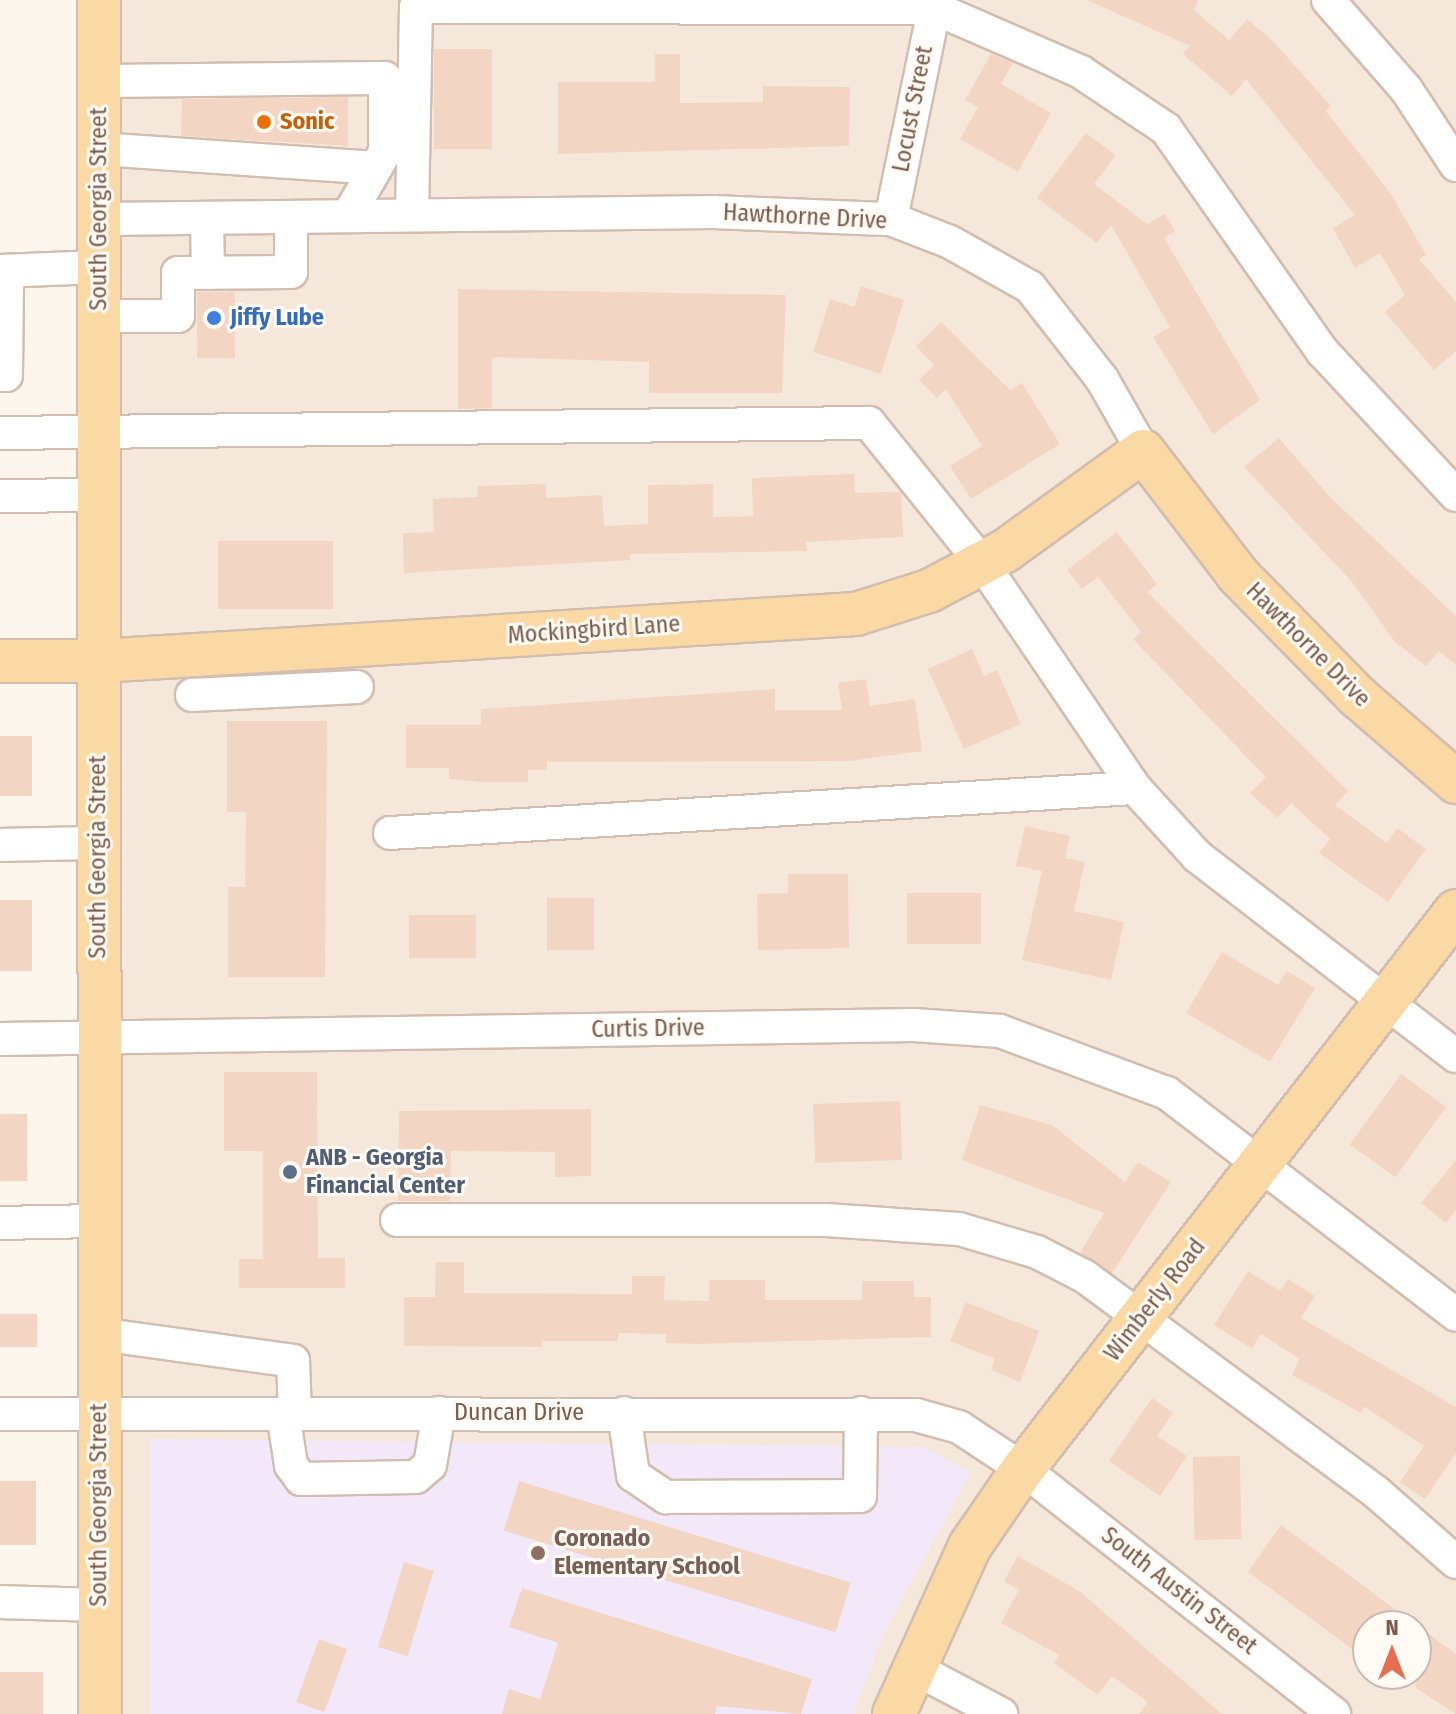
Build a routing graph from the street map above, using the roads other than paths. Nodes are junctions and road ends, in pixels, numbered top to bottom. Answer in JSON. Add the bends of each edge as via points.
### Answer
{"nodes":[{"id":1,"x":99,"y":0,"type":"edge"},
{"id":2,"x":1328,"y":0,"type":"edge"},
{"id":3,"x":935,"y":4,"type":"edge"},
{"id":4,"x":99,"y":81,"type":"junction"},
{"id":5,"x":99,"y":149,"type":"junction"},
{"id":6,"x":1456,"y":165,"type":"edge"},
{"id":7,"x":375,"y":168,"type":"junction"},
{"id":8,"x":412,"y":215,"type":"junction"},
{"id":9,"x":348,"y":216,"type":"junction"},
{"id":10,"x":291,"y":217,"type":"junction"},
{"id":11,"x":207,"y":218,"type":"junction"},
{"id":12,"x":99,"y":219,"type":"junction"},
{"id":13,"x":891,"y":219,"type":"junction"},
{"id":14,"x":99,"y":267,"type":"junction"},
{"id":15,"x":4,"y":271,"type":"edge"},
{"id":16,"x":208,"y":273,"type":"junction"},
{"id":17,"x":99,"y":316,"type":"junction"},
{"id":18,"x":3,"y":375,"type":"edge"},
{"id":19,"x":99,"y":432,"type":"junction"},
{"id":20,"x":0,"y":433,"type":"edge"},
{"id":21,"x":1143,"y":451,"type":"junction"},
{"id":22,"x":100,"y":495,"type":"junction"},
{"id":23,"x":1456,"y":495,"type":"edge"},
{"id":24,"x":0,"y":496,"type":"edge"},
{"id":25,"x":982,"y":563,"type":"junction"},
{"id":26,"x":0,"y":661,"type":"edge"},
{"id":27,"x":99,"y":661,"type":"junction"},
{"id":28,"x":357,"y":687,"type":"dead end"},
{"id":29,"x":192,"y":695,"type":"dead end"},
{"id":30,"x":1456,"y":782,"type":"edge"},
{"id":31,"x":1135,"y":788,"type":"junction"},
{"id":32,"x":390,"y":833,"type":"dead end"},
{"id":33,"x":98,"y":843,"type":"junction"},
{"id":34,"x":0,"y":845,"type":"edge"},
{"id":35,"x":1456,"y":911,"type":"edge"},
{"id":36,"x":1387,"y":1002,"type":"junction"},
{"id":37,"x":98,"y":1038,"type":"junction"},
{"id":38,"x":0,"y":1039,"type":"edge"},
{"id":39,"x":1456,"y":1056,"type":"edge"},
{"id":40,"x":1262,"y":1163,"type":"junction"},
{"id":41,"x":397,"y":1220,"type":"dead end"},
{"id":42,"x":99,"y":1221,"type":"junction"},
{"id":43,"x":0,"y":1223,"type":"edge"},
{"id":44,"x":1456,"y":1315,"type":"edge"},
{"id":45,"x":1140,"y":1320,"type":"junction"},
{"id":46,"x":99,"y":1334,"type":"junction"},
{"id":47,"x":99,"y":1413,"type":"junction"},
{"id":48,"x":289,"y":1413,"type":"junction"},
{"id":49,"x":439,"y":1413,"type":"junction"},
{"id":50,"x":624,"y":1413,"type":"junction"},
{"id":51,"x":861,"y":1413,"type":"junction"},
{"id":52,"x":0,"y":1414,"type":"edge"},
{"id":53,"x":1023,"y":1469,"type":"junction"},
{"id":54,"x":1456,"y":1562,"type":"edge"},
{"id":55,"x":0,"y":1602,"type":"edge"},
{"id":56,"x":100,"y":1605,"type":"junction"},
{"id":57,"x":912,"y":1667,"type":"junction"},
{"id":58,"x":100,"y":1714,"type":"edge"},
{"id":59,"x":894,"y":1714,"type":"edge"},
{"id":60,"x":1001,"y":1714,"type":"edge"},
{"id":61,"x":1334,"y":1714,"type":"edge"}],
"edges":[{"from":1,"to":4,"type":"main road","name":"South Georgia Street"},
{"from":2,"to":6,"type":"street","via":[[1406,89]]},
{"from":3,"to":8,"type":"street","via":[[416,7]]},
{"from":3,"to":13,"type":"street","name":"Locust Street"},
{"from":3,"to":23,"type":"street","via":[[1081,72],[1166,129],[1323,352]]},
{"from":4,"to":5,"type":"main road","name":"South Georgia Street"},
{"from":4,"to":7,"type":"street","via":[[385,78],[385,152]]},
{"from":5,"to":7,"type":"street"},
{"from":5,"to":12,"type":"main road","name":"South Georgia Street"},
{"from":7,"to":9,"type":"street"},
{"from":8,"to":9,"type":"street","name":"Hawthorne Drive"},
{"from":8,"to":13,"type":"street","name":"Hawthorne Drive"},
{"from":9,"to":10,"type":"street","name":"Hawthorne Drive"},
{"from":10,"to":11,"type":"street","name":"Hawthorne Drive"},
{"from":10,"to":16,"type":"street","via":[[291,272]]},
{"from":11,"to":12,"type":"street","name":"Hawthorne Drive"},
{"from":11,"to":16,"type":"street"},
{"from":12,"to":14,"type":"main road","name":"South Georgia Street"},
{"from":13,"to":21,"type":"street","name":"Hawthorne Drive","via":[[950,242],[1030,287],[1102,379]]},
{"from":14,"to":15,"type":"street"},
{"from":14,"to":17,"type":"main road","name":"South Georgia Street"},
{"from":15,"to":18,"type":"street"},
{"from":16,"to":17,"type":"street","via":[[178,273],[178,316]]},
{"from":17,"to":19,"type":"main road","name":"South Georgia Street"},
{"from":19,"to":20,"type":"street"},
{"from":19,"to":22,"type":"main road","name":"South Georgia Street"},
{"from":19,"to":25,"type":"street","via":[[869,423]]},
{"from":21,"to":25,"type":"main road","name":"Mockingbird Lane"},
{"from":21,"to":30,"type":"main road","name":"Hawthorne Drive","via":[[1238,575],[1358,697]]},
{"from":22,"to":24,"type":"street"},
{"from":22,"to":27,"type":"main road","name":"South Georgia Street"},
{"from":25,"to":27,"type":"main road","name":"Mockingbird Lane","via":[[929,591],[856,614]]},
{"from":25,"to":31,"type":"street"},
{"from":26,"to":27,"type":"main road","name":"Mockingbird Lane"},
{"from":27,"to":33,"type":"main road","name":"South Georgia Street"},
{"from":28,"to":29,"type":"street"},
{"from":31,"to":32,"type":"street"},
{"from":31,"to":36,"type":"street","via":[[1197,856]]},
{"from":33,"to":34,"type":"street"},
{"from":33,"to":37,"type":"main road","name":"South Georgia Street"},
{"from":35,"to":36,"type":"main road","name":"Wimberly Road"},
{"from":36,"to":39,"type":"street"},
{"from":36,"to":40,"type":"main road","name":"Wimberly Road"},
{"from":37,"to":38,"type":"street","name":"Curtis Drive"},
{"from":37,"to":40,"type":"street","name":"Curtis Drive","via":[[898,1025],[1000,1031],[1167,1093]]},
{"from":37,"to":42,"type":"main road","name":"South Georgia Street"},
{"from":40,"to":44,"type":"street","name":"Curtis Drive"},
{"from":40,"to":45,"type":"main road","name":"Wimberly Road"},
{"from":41,"to":45,"type":"street","via":[[826,1220],[959,1229],[1037,1252],[1084,1276]]},
{"from":42,"to":43,"type":"street"},
{"from":42,"to":46,"type":"main road","name":"South Georgia Street"},
{"from":45,"to":53,"type":"main road","name":"Wimberly Road"},
{"from":45,"to":54,"type":"street","via":[[1376,1492]]},
{"from":46,"to":47,"type":"main road","name":"South Georgia Street"},
{"from":46,"to":48,"type":"street","via":[[293,1361]]},
{"from":47,"to":48,"type":"street","name":"Duncan Drive"},
{"from":47,"to":52,"type":"street","name":"Duncan Drive"},
{"from":47,"to":56,"type":"main road","name":"South Georgia Street"},
{"from":48,"to":49,"type":"street","name":"Duncan Drive"},
{"from":48,"to":49,"type":"street","via":[[291,1465],[301,1479],[416,1477],[430,1465]]},
{"from":49,"to":50,"type":"street","name":"Duncan Drive"},
{"from":50,"to":51,"type":"street","name":"Duncan Drive"},
{"from":50,"to":51,"type":"street","via":[[633,1475],[666,1497],[860,1496]]},
{"from":51,"to":53,"type":"street","name":"Duncan Drive","via":[[916,1415],[959,1427]]},
{"from":53,"to":57,"type":"main road","name":"Wimberly Road","via":[[970,1546]]},
{"from":53,"to":61,"type":"street","name":"South Austin Street"},
{"from":55,"to":56,"type":"street"},
{"from":56,"to":58,"type":"main road","name":"South Georgia Street"},
{"from":57,"to":59,"type":"main road","name":"Wimberly Road"},
{"from":57,"to":60,"type":"street"}]}
